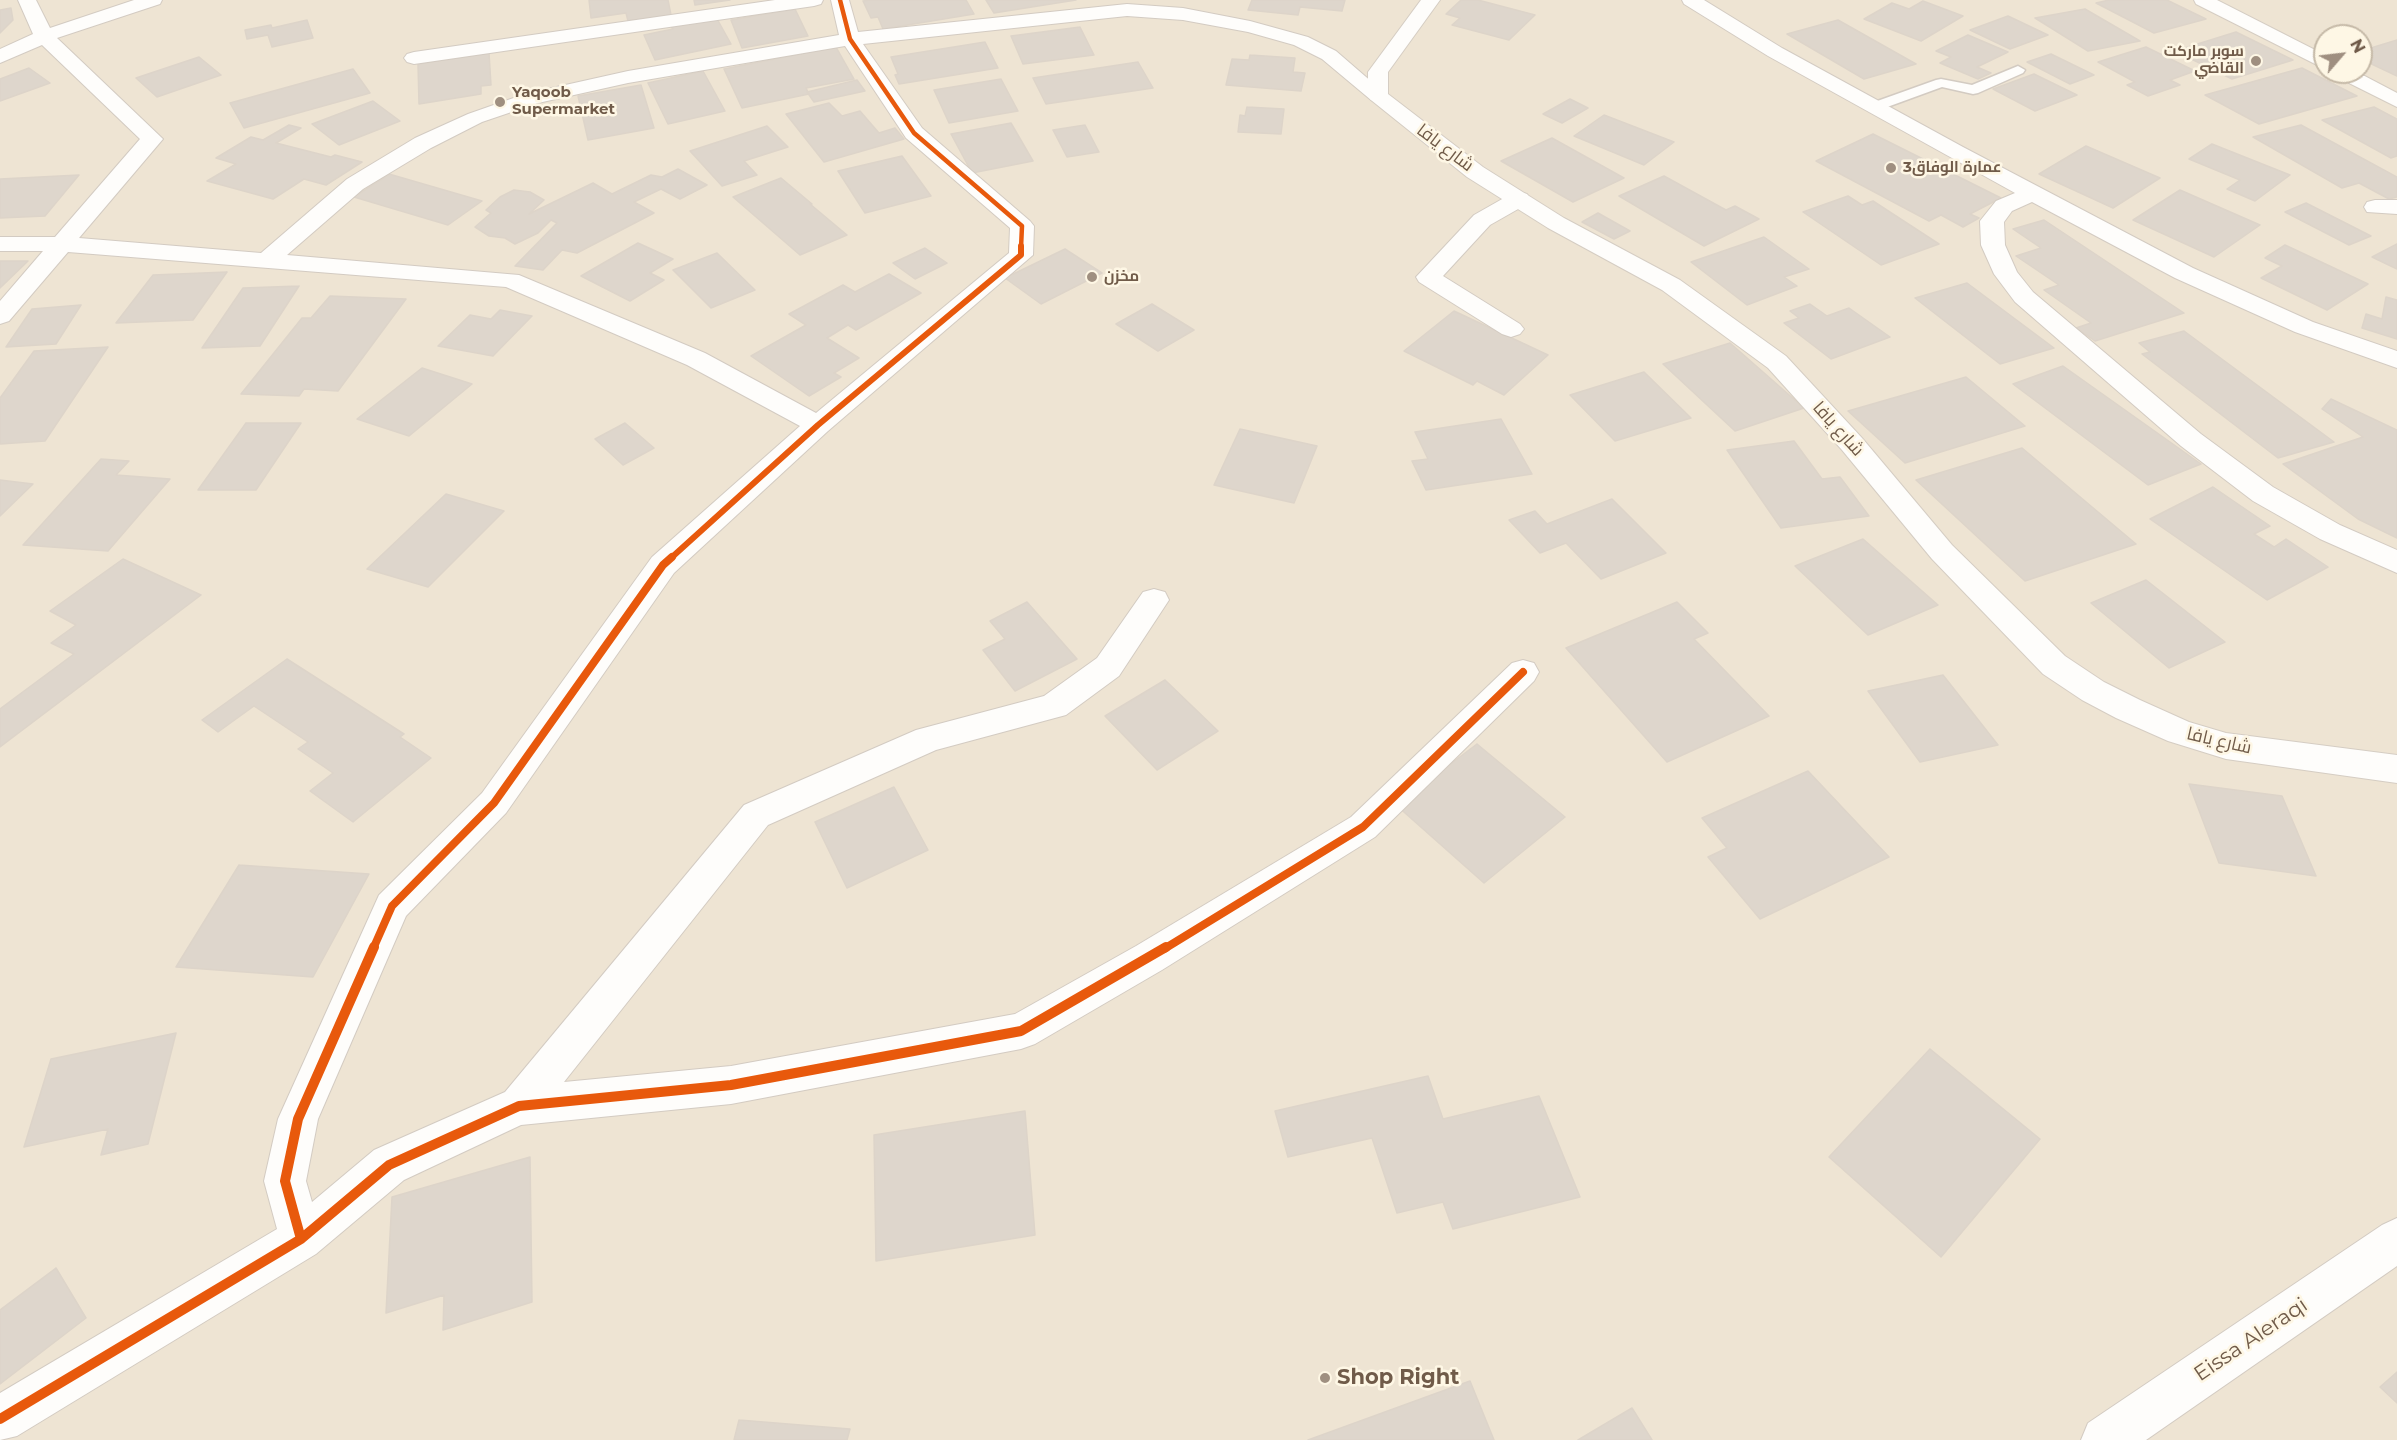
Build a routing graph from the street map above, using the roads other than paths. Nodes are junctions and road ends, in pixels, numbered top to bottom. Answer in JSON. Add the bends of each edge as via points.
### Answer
{"nodes":[{"id":1,"x":27,"y":0,"type":"edge"},
{"id":2,"x":153,"y":0,"type":"edge"},
{"id":3,"x":814,"y":0,"type":"edge"},
{"id":4,"x":840,"y":0,"type":"edge"},
{"id":5,"x":1431,"y":0,"type":"edge"},
{"id":6,"x":1691,"y":0,"type":"edge"},
{"id":7,"x":2204,"y":0,"type":"edge"},
{"id":8,"x":44,"y":36,"type":"junction"},
{"id":9,"x":850,"y":39,"type":"junction"},
{"id":10,"x":0,"y":57,"type":"edge"},
{"id":11,"x":2313,"y":57,"type":"edge"},
{"id":12,"x":414,"y":58,"type":"dead end"},
{"id":13,"x":2018,"y":70,"type":"dead end"},
{"id":14,"x":2365,"y":84,"type":"edge"},
{"id":15,"x":1378,"y":96,"type":"junction"},
{"id":16,"x":2397,"y":101,"type":"edge"},
{"id":17,"x":1874,"y":106,"type":"junction"},
{"id":18,"x":2032,"y":193,"type":"junction"},
{"id":19,"x":1519,"y":200,"type":"junction"},
{"id":20,"x":0,"y":244,"type":"edge"},
{"id":21,"x":60,"y":244,"type":"junction"},
{"id":22,"x":267,"y":260,"type":"junction"},
{"id":23,"x":0,"y":316,"type":"edge"},
{"id":24,"x":1511,"y":328,"type":"dead end"},
{"id":25,"x":2397,"y":360,"type":"edge"},
{"id":26,"x":818,"y":425,"type":"junction"},
{"id":27,"x":2397,"y":562,"type":"edge"},
{"id":28,"x":1154,"y":600,"type":"dead end"},
{"id":29,"x":1523,"y":672,"type":"dead end"},
{"id":30,"x":2397,"y":769,"type":"edge"},
{"id":31,"x":519,"y":1106,"type":"junction"},
{"id":32,"x":301,"y":1239,"type":"junction"},
{"id":33,"x":2397,"y":1240,"type":"edge"},
{"id":34,"x":0,"y":1419,"type":"edge"},
{"id":35,"x":2105,"y":1440,"type":"edge"}],
"edges":[{"from":1,"to":8,"type":"street"},
{"from":2,"to":8,"type":"street"},
{"from":3,"to":12,"type":"street"},
{"from":4,"to":9,"type":"street"},
{"from":5,"to":15,"type":"street","via":[[1378,72]]},
{"from":6,"to":17,"type":"street"},
{"from":7,"to":11,"type":"street"},
{"from":8,"to":10,"type":"street"},
{"from":8,"to":21,"type":"street","via":[[152,139]]},
{"from":9,"to":15,"type":"street","name":"شارع يافا","via":[[1127,10],[1183,14],[1301,41],[1329,55]]},
{"from":9,"to":22,"type":"street","name":"شارع يافا","via":[[617,80],[532,98],[475,118],[354,184]]},
{"from":9,"to":26,"type":"street","via":[[914,133],[1022,225],[1021,255]]},
{"from":13,"to":17,"type":"lane","via":[[1973,90],[1941,83]]},
{"from":14,"to":16,"type":"street"},
{"from":15,"to":19,"type":"street","name":"شارع يافا","via":[[1475,172]]},
{"from":17,"to":18,"type":"street"},
{"from":18,"to":25,"type":"street","via":[[2184,273],[2304,327]]},
{"from":18,"to":27,"type":"street","via":[[2004,206],[1992,221],[1993,245],[2006,274],[2024,297],[2191,440],[2263,494],[2330,532]]},
{"from":19,"to":24,"type":"street","via":[[1482,220],[1428,276]]},
{"from":19,"to":30,"type":"street","name":"شارع يافا","via":[[1671,285],[1777,362],[1942,552],[2054,665],[2093,691],[2180,732],[2226,746]]},
{"from":20,"to":21,"type":"street"},
{"from":21,"to":22,"type":"street"},
{"from":21,"to":23,"type":"street"},
{"from":22,"to":26,"type":"street","via":[[510,280],[696,359]]},
{"from":26,"to":32,"type":"street","via":[[663,565],[494,803],[392,906],[298,1119],[285,1181]]},
{"from":28,"to":31,"type":"street","via":[[1108,667],[1054,706],[927,739],[756,815]]},
{"from":29,"to":31,"type":"street","via":[[1364,827],[1021,1031],[731,1085]]},
{"from":31,"to":32,"type":"street","via":[[389,1165]]},
{"from":32,"to":34,"type":"street"},
{"from":33,"to":35,"type":"street","name":"Eissa Aleraqi"}]}
